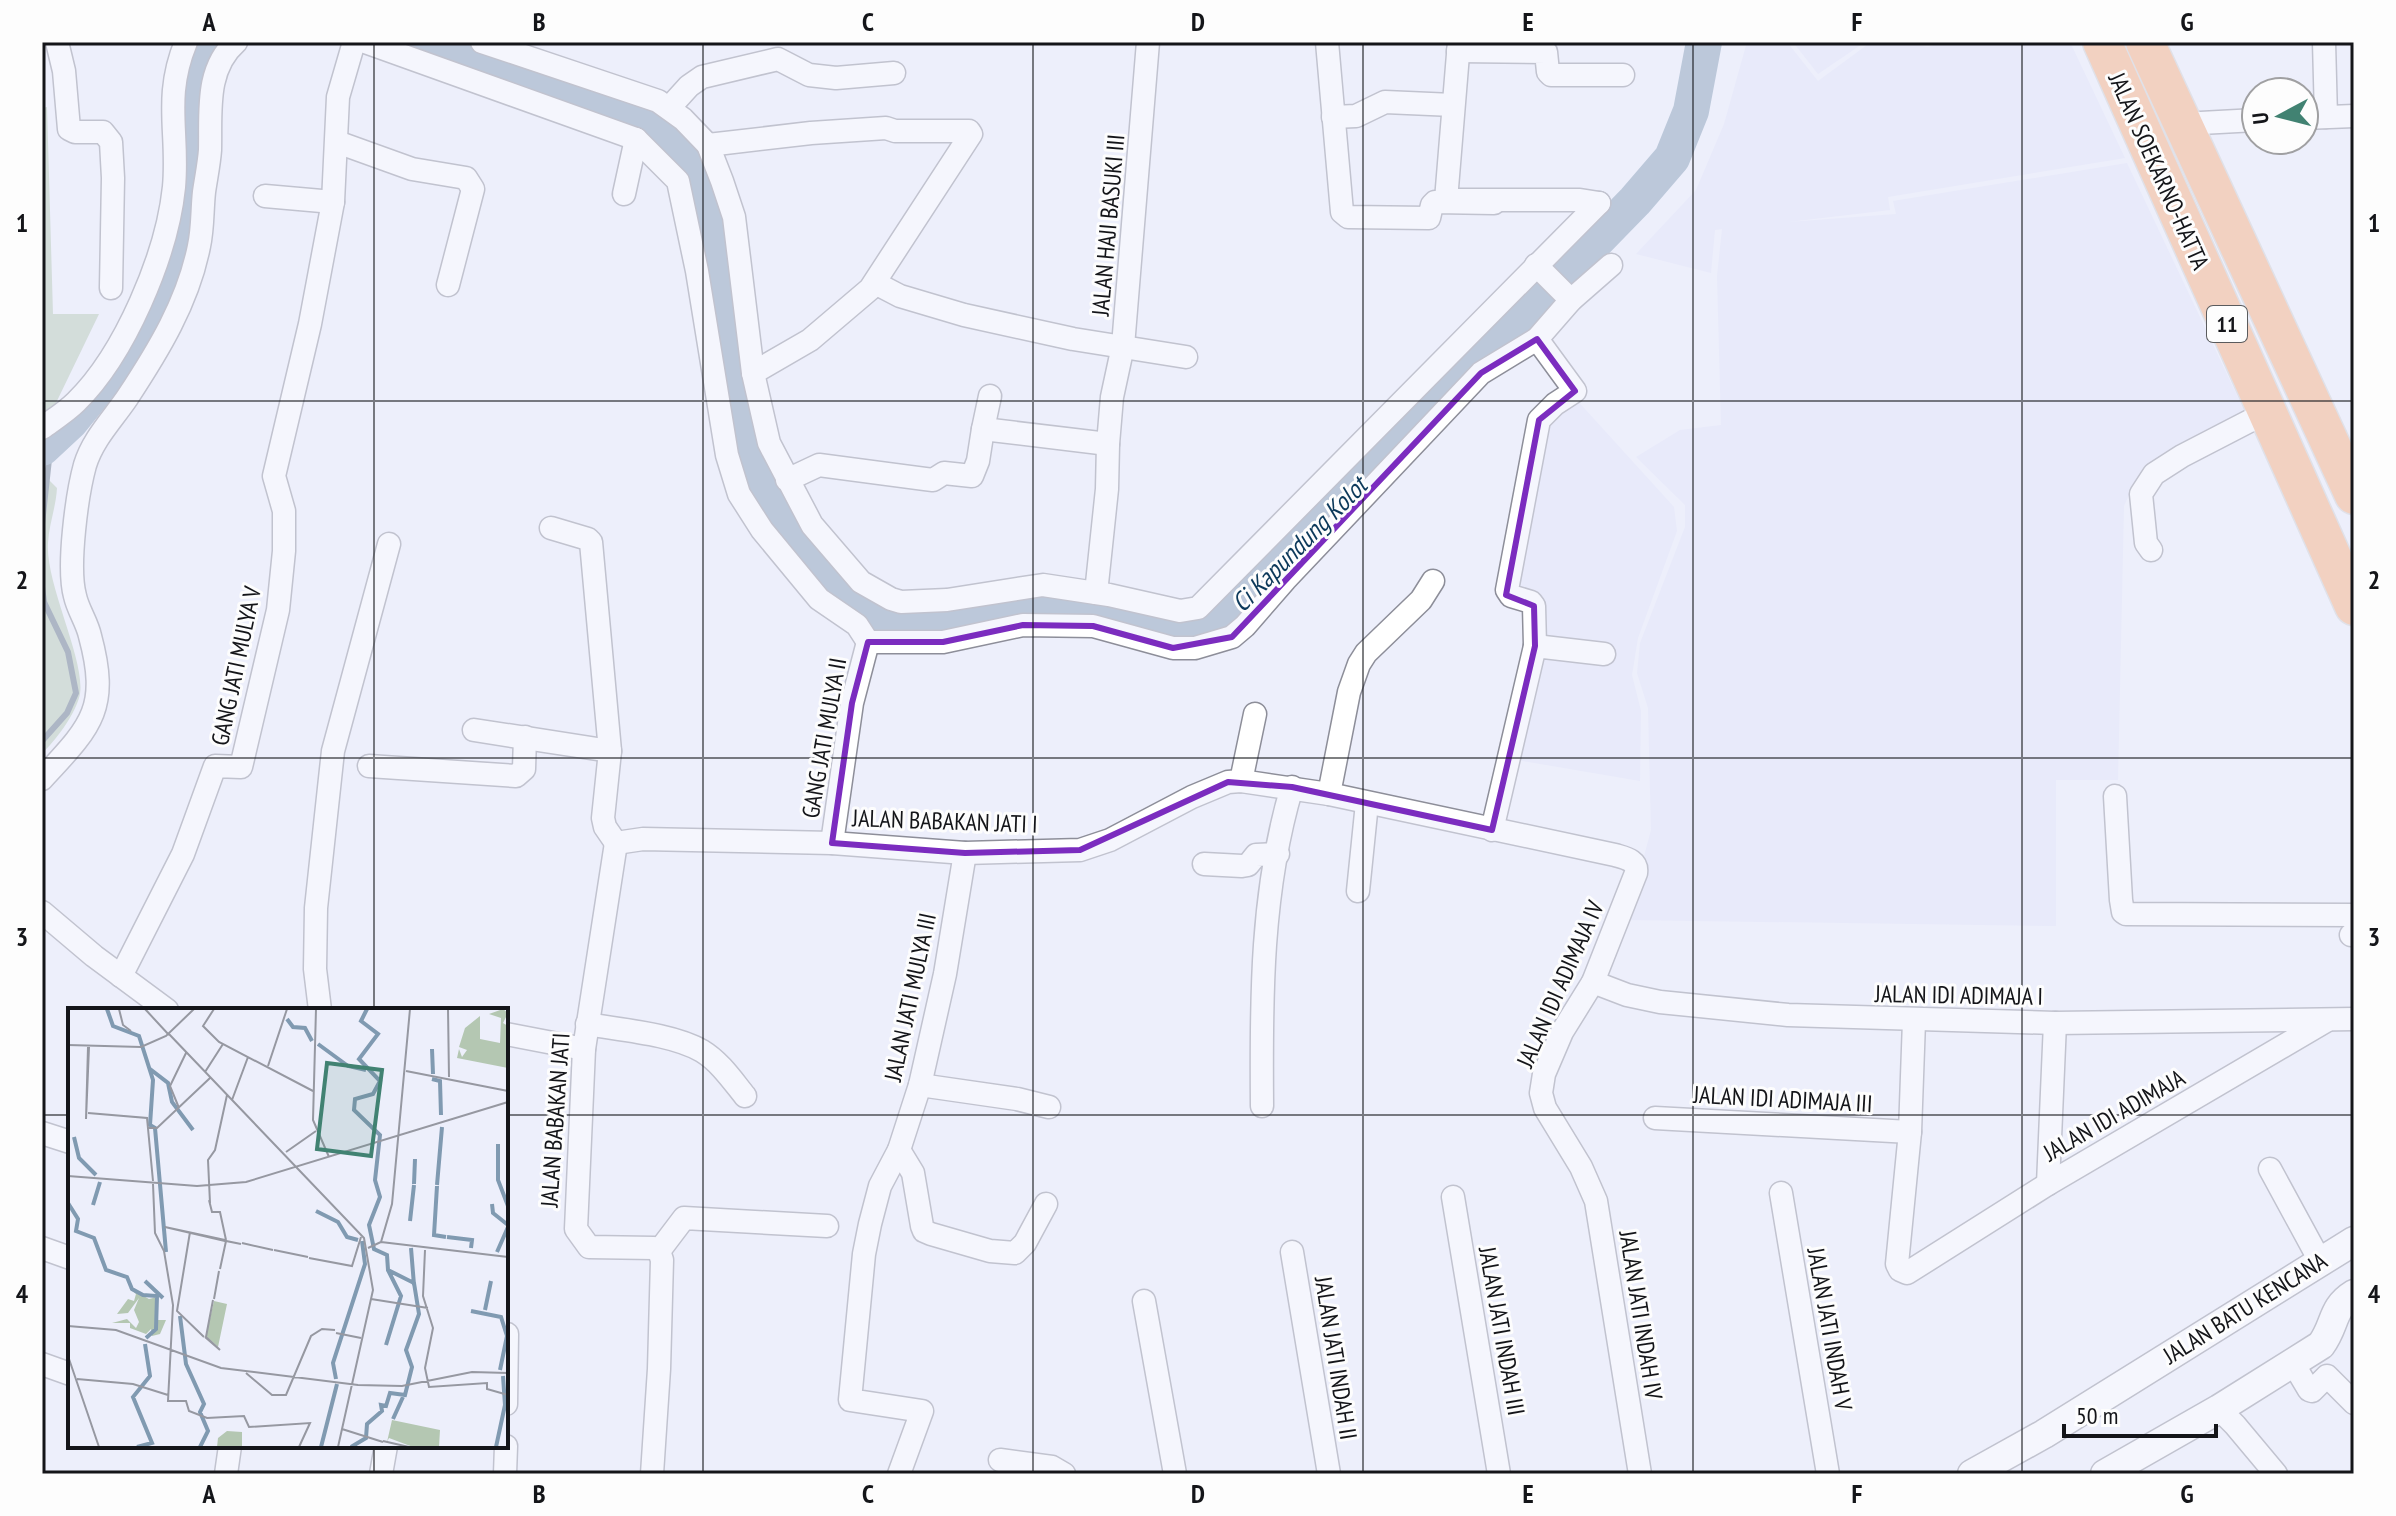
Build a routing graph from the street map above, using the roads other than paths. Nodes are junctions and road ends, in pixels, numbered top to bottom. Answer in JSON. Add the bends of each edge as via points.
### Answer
{"nodes":[{"id":1,"x":57,"y":42,"type":"edge"},
{"id":2,"x":186,"y":42,"type":"edge"},
{"id":3,"x":236,"y":42,"type":"edge"},
{"id":4,"x":354,"y":42,"type":"edge"},
{"id":5,"x":365,"y":42,"type":"edge"},
{"id":6,"x":482,"y":42,"type":"edge"},
{"id":7,"x":1148,"y":42,"type":"edge"},
{"id":8,"x":1327,"y":42,"type":"edge"},
{"id":9,"x":2102,"y":42,"type":"edge"},
{"id":10,"x":2145,"y":42,"type":"edge"},
{"id":11,"x":2324,"y":42,"type":"edge"},
{"id":12,"x":1458,"y":46,"type":"edge"},
{"id":13,"x":1547,"y":47,"type":"edge"},
{"id":14,"x":894,"y":73,"type":"dead end"},
{"id":15,"x":1623,"y":75,"type":"dead end"},
{"id":16,"x":2320,"y":76,"type":"edge"},
{"id":17,"x":1453,"y":105,"type":"junction"},
{"id":18,"x":669,"y":108,"type":"junction"},
{"id":19,"x":2354,"y":116,"type":"edge"},
{"id":20,"x":1333,"y":117,"type":"junction"},
{"id":21,"x":2320,"y":118,"type":"edge"},
{"id":22,"x":2240,"y":121,"type":"edge"},
{"id":23,"x":2182,"y":124,"type":"junction"},
{"id":24,"x":636,"y":139,"type":"junction"},
{"id":25,"x":337,"y":142,"type":"junction"},
{"id":26,"x":708,"y":145,"type":"junction"},
{"id":27,"x":624,"y":194,"type":"dead end"},
{"id":28,"x":265,"y":196,"type":"dead end"},
{"id":29,"x":333,"y":202,"type":"junction"},
{"id":30,"x":1494,"y":203,"type":"dead end"},
{"id":31,"x":1611,"y":265,"type":"dead end"},
{"id":32,"x":1538,"y":268,"type":"junction"},
{"id":33,"x":875,"y":283,"type":"junction"},
{"id":34,"x":448,"y":285,"type":"dead end"},
{"id":35,"x":111,"y":288,"type":"dead end"},
{"id":36,"x":1570,"y":299,"type":"junction"},
{"id":37,"x":1537,"y":339,"type":"junction"},
{"id":38,"x":1123,"y":346,"type":"junction"},
{"id":39,"x":1186,"y":357,"type":"dead end"},
{"id":40,"x":753,"y":373,"type":"junction"},
{"id":41,"x":990,"y":396,"type":"dead end"},
{"id":42,"x":2267,"y":412,"type":"junction"},
{"id":43,"x":42,"y":428,"type":"edge"},
{"id":44,"x":983,"y":429,"type":"junction"},
{"id":45,"x":1108,"y":444,"type":"junction"},
{"id":46,"x":787,"y":480,"type":"junction"},
{"id":47,"x":2354,"y":495,"type":"edge"},
{"id":48,"x":551,"y":528,"type":"dead end"},
{"id":49,"x":389,"y":544,"type":"dead end"},
{"id":50,"x":2151,"y":550,"type":"dead end"},
{"id":51,"x":1433,"y":581,"type":"dead end"},
{"id":52,"x":1096,"y":593,"type":"junction"},
{"id":53,"x":2354,"y":606,"type":"edge"},
{"id":54,"x":868,"y":642,"type":"junction"},
{"id":55,"x":1535,"y":646,"type":"junction"},
{"id":56,"x":1604,"y":654,"type":"dead end"},
{"id":57,"x":1255,"y":714,"type":"dead end"},
{"id":58,"x":474,"y":730,"type":"dead end"},
{"id":59,"x":525,"y":737,"type":"junction"},
{"id":60,"x":610,"y":751,"type":"junction"},
{"id":61,"x":369,"y":766,"type":"dead end"},
{"id":62,"x":42,"y":779,"type":"edge"},
{"id":63,"x":1241,"y":781,"type":"junction"},
{"id":64,"x":1292,"y":787,"type":"junction"},
{"id":65,"x":1329,"y":794,"type":"junction"},
{"id":66,"x":2115,"y":796,"type":"dead end"},
{"id":67,"x":1367,"y":803,"type":"junction"},
{"id":68,"x":1492,"y":830,"type":"junction"},
{"id":69,"x":616,"y":843,"type":"junction"},
{"id":70,"x":832,"y":843,"type":"junction"},
{"id":71,"x":965,"y":853,"type":"junction"},
{"id":72,"x":1278,"y":854,"type":"junction"},
{"id":73,"x":1626,"y":859,"type":"joint"},
{"id":74,"x":1204,"y":864,"type":"dead end"},
{"id":75,"x":1358,"y":891,"type":"dead end"},
{"id":76,"x":42,"y":912,"type":"edge"},
{"id":77,"x":2353,"y":928,"type":"edge"},
{"id":78,"x":121,"y":976,"type":"junction"},
{"id":79,"x":1593,"y":982,"type":"junction"},
{"id":80,"x":164,"y":1008,"type":"edge"},
{"id":81,"x":320,"y":1008,"type":"edge"},
{"id":82,"x":2354,"y":1019,"type":"edge"},
{"id":83,"x":2327,"y":1020,"type":"junction"},
{"id":84,"x":1914,"y":1021,"type":"junction"},
{"id":85,"x":2055,"y":1023,"type":"junction"},
{"id":86,"x":587,"y":1024,"type":"junction"},
{"id":87,"x":508,"y":1034,"type":"edge"},
{"id":88,"x":584,"y":1049,"type":"junction"},
{"id":89,"x":920,"y":1085,"type":"junction"},
{"id":90,"x":745,"y":1096,"type":"dead end"},
{"id":91,"x":1262,"y":1106,"type":"dead end"},
{"id":92,"x":1049,"y":1107,"type":"dead end"},
{"id":93,"x":1655,"y":1118,"type":"dead end"},
{"id":94,"x":1910,"y":1132,"type":"junction"},
{"id":95,"x":42,"y":1133,"type":"edge"},
{"id":96,"x":68,"y":1141,"type":"edge"},
{"id":97,"x":899,"y":1150,"type":"junction"},
{"id":98,"x":1581,"y":1167,"type":"joint"},
{"id":99,"x":2270,"y":1169,"type":"dead end"},
{"id":100,"x":2048,"y":1184,"type":"junction"},
{"id":101,"x":1781,"y":1193,"type":"dead end"},
{"id":102,"x":1453,"y":1197,"type":"dead end"},
{"id":103,"x":1046,"y":1204,"type":"dead end"},
{"id":104,"x":827,"y":1226,"type":"dead end"},
{"id":105,"x":2354,"y":1241,"type":"edge"},
{"id":106,"x":42,"y":1248,"type":"edge"},
{"id":107,"x":659,"y":1251,"type":"junction"},
{"id":108,"x":1292,"y":1252,"type":"dead end"},
{"id":109,"x":68,"y":1257,"type":"edge"},
{"id":110,"x":2320,"y":1261,"type":"junction"},
{"id":111,"x":2354,"y":1294,"type":"edge"},
{"id":112,"x":1144,"y":1301,"type":"dead end"},
{"id":113,"x":2293,"y":1363,"type":"junction"},
{"id":114,"x":42,"y":1364,"type":"edge"},
{"id":115,"x":68,"y":1373,"type":"edge"},
{"id":116,"x":2354,"y":1403,"type":"edge"},
{"id":117,"x":2219,"y":1409,"type":"junction"},
{"id":118,"x":230,"y":1448,"type":"edge"},
{"id":119,"x":386,"y":1448,"type":"edge"},
{"id":120,"x":506,"y":1448,"type":"edge"},
{"id":121,"x":1000,"y":1460,"type":"dead end"},
{"id":122,"x":2125,"y":1469,"type":"edge"},
{"id":123,"x":213,"y":1474,"type":"edge"},
{"id":124,"x":226,"y":1474,"type":"edge"},
{"id":125,"x":381,"y":1474,"type":"edge"},
{"id":126,"x":505,"y":1474,"type":"edge"},
{"id":127,"x":652,"y":1474,"type":"edge"},
{"id":128,"x":899,"y":1474,"type":"edge"},
{"id":129,"x":1064,"y":1474,"type":"edge"},
{"id":130,"x":1175,"y":1474,"type":"edge"},
{"id":131,"x":1329,"y":1474,"type":"edge"},
{"id":132,"x":1499,"y":1474,"type":"edge"},
{"id":133,"x":1640,"y":1474,"type":"edge"},
{"id":134,"x":1828,"y":1474,"type":"edge"},
{"id":135,"x":1972,"y":1474,"type":"edge"},
{"id":136,"x":2276,"y":1474,"type":"edge"}],
"edges":[{"from":1,"to":35,"type":"street","via":[[69,129],[103,132],[111,142]]},
{"from":2,"to":43,"type":"street","via":[[174,77],[173,189],[160,256],[116,349],[77,401]]},
{"from":3,"to":62,"type":"street","via":[[219,64],[209,106],[210,153],[193,272],[172,324],[95,441],[85,465],[71,575],[90,633],[99,697],[77,742]]},
{"from":4,"to":25,"type":"street","name":"GANG JATI MULYA V","via":[[338,97]]},
{"from":5,"to":24,"type":"street"},
{"from":6,"to":18,"type":"street"},
{"from":7,"to":38,"type":"street","name":"JALAN HAJI BASUKI III"},
{"from":8,"to":20,"type":"street"},
{"from":9,"to":42,"type":"highway","name":"JALAN SOEKARNO-HATTA","number":"11"},
{"from":10,"to":23,"type":"highway","name":"JALAN SOEKARNO-HATTA","number":"11"},
{"from":11,"to":16,"type":"street"},
{"from":12,"to":13,"type":"street"},
{"from":12,"to":17,"type":"street"},
{"from":13,"to":15,"type":"street","via":[[1551,75]]},
{"from":14,"to":18,"type":"street","via":[[809,75],[778,59],[702,77]]},
{"from":17,"to":20,"type":"street","via":[[1385,102],[1356,116]]},
{"from":17,"to":32,"type":"street","via":[[1446,200],[1599,203]]},
{"from":18,"to":26,"type":"street"},
{"from":19,"to":21,"type":"street"},
{"from":20,"to":30,"type":"street","via":[[1339,205],[1348,217],[1429,218],[1435,202]]},
{"from":22,"to":23,"type":"street"},
{"from":23,"to":47,"type":"highway","name":"JALAN SOEKARNO-HATTA","number":"11"},
{"from":24,"to":27,"type":"street"},
{"from":24,"to":54,"type":"street","via":[[678,181],[727,455],[739,494],[819,599],[857,625]]},
{"from":25,"to":29,"type":"street","name":"GANG JATI MULYA V"},
{"from":25,"to":34,"type":"street","via":[[471,183]]},
{"from":26,"to":33,"type":"street","via":[[886,128],[969,131]]},
{"from":26,"to":40,"type":"street","via":[[734,217]]},
{"from":28,"to":29,"type":"street"},
{"from":29,"to":78,"type":"street","name":"GANG JATI MULYA V","via":[[274,476],[284,511],[278,610],[241,766],[215,766],[183,854]]},
{"from":31,"to":36,"type":"street"},
{"from":32,"to":36,"type":"street"},
{"from":32,"to":52,"type":"street","via":[[1198,608],[1180,611]]},
{"from":33,"to":38,"type":"street","name":"JALAN HAJI BASUKI III","via":[[964,315]]},
{"from":33,"to":40,"type":"street","via":[[810,340]]},
{"from":36,"to":37,"type":"street"},
{"from":37,"to":54,"type":"street","via":[[1481,373],[1232,637],[1195,648],[1173,648],[1093,626],[1023,625],[943,642]]},
{"from":37,"to":55,"type":"street","via":[[1575,391],[1539,420],[1507,590],[1534,606]]},
{"from":38,"to":39,"type":"street"},
{"from":38,"to":45,"type":"street"},
{"from":40,"to":46,"type":"street","via":[[769,443]]},
{"from":41,"to":44,"type":"street"},
{"from":42,"to":50,"type":"street","via":[[2154,474],[2141,494]]},
{"from":42,"to":53,"type":"highway","name":"JALAN SOEKARNO-HATTA","number":"11"},
{"from":44,"to":45,"type":"street"},
{"from":44,"to":46,"type":"street","via":[[972,476],[943,473],[933,480],[819,465]]},
{"from":45,"to":52,"type":"street"},
{"from":46,"to":52,"type":"street","via":[[812,525],[861,582],[891,599],[947,600],[1043,585]]},
{"from":48,"to":60,"type":"street","via":[[591,542]]},
{"from":49,"to":81,"type":"street","via":[[333,751],[316,908]]},
{"from":51,"to":65,"type":"street","via":[[1359,664]]},
{"from":54,"to":70,"type":"street","name":"GANG JATI MULYA II","via":[[852,703]]},
{"from":55,"to":56,"type":"street"},
{"from":55,"to":68,"type":"street"},
{"from":57,"to":63,"type":"street"},
{"from":58,"to":59,"type":"street"},
{"from":59,"to":60,"type":"street"},
{"from":59,"to":61,"type":"street","via":[[524,769],[516,776]]},
{"from":60,"to":69,"type":"street","via":[[603,818]]},
{"from":63,"to":64,"type":"street","name":"JALAN BABAKAN JATI I"},
{"from":63,"to":71,"type":"street","name":"JALAN BABAKAN JATI I","via":[[1192,797],[1080,850]]},
{"from":64,"to":65,"type":"street","name":"JALAN BABAKAN JATI I"},
{"from":64,"to":72,"type":"street"},
{"from":65,"to":67,"type":"street","name":"JALAN BABAKAN JATI I"},
{"from":66,"to":77,"type":"street","via":[[2126,914]]},
{"from":67,"to":68,"type":"street","name":"JALAN BABAKAN JATI I"},
{"from":67,"to":75,"type":"street"},
{"from":68,"to":73,"type":"street","name":"JALAN BABAKAN JATI I"},
{"from":69,"to":70,"type":"street","name":"JALAN BABAKAN JATI I"},
{"from":69,"to":86,"type":"street","name":"JALAN BABAKAN JATI"},
{"from":70,"to":71,"type":"street","name":"JALAN BABAKAN JATI I"},
{"from":71,"to":89,"type":"street","name":"JALAN JATI MULYA III"},
{"from":72,"to":74,"type":"street","via":[[1256,855],[1242,866]]},
{"from":72,"to":91,"type":"street","via":[[1265,938]]},
{"from":73,"to":79,"type":"street","name":"JALAN IDI ADIMAJA IV","via":[[1636,873]]},
{"from":76,"to":78,"type":"street"},
{"from":78,"to":80,"type":"street"},
{"from":79,"to":84,"type":"street","name":"JALAN IDI ADIMAJA I","via":[[1660,1002]]},
{"from":79,"to":98,"type":"street","name":"JALAN IDI ADIMAJA IV","via":[[1562,1032],[1541,1093]]},
{"from":82,"to":83,"type":"street","name":"JALAN IDI ADIMAJA"},
{"from":83,"to":85,"type":"street","name":"JALAN IDI ADIMAJA I"},
{"from":83,"to":100,"type":"street","name":"JALAN IDI ADIMAJA"},
{"from":84,"to":85,"type":"street","name":"JALAN IDI ADIMAJA I"},
{"from":84,"to":94,"type":"street"},
{"from":85,"to":100,"type":"street"},
{"from":86,"to":88,"type":"street","name":"JALAN BABAKAN JATI"},
{"from":86,"to":90,"type":"street","via":[[702,1051]]},
{"from":87,"to":88,"type":"street"},
{"from":88,"to":107,"type":"street","name":"JALAN BABAKAN JATI","via":[[576,1229],[589,1247]]},
{"from":89,"to":92,"type":"street"},
{"from":89,"to":97,"type":"street","name":"JALAN JATI MULYA III"},
{"from":93,"to":94,"type":"street","name":"JALAN IDI ADIMAJA III"},
{"from":94,"to":100,"type":"street","name":"JALAN IDI ADIMAJA","via":[[1897,1264],[1907,1273]]},
{"from":95,"to":96,"type":"street"},
{"from":97,"to":103,"type":"street","via":[[915,1177],[922,1226],[931,1234],[1015,1253]]},
{"from":97,"to":128,"type":"street","name":"JALAN JATI MULYA III","via":[[880,1186],[864,1254],[850,1400],[922,1411]]},
{"from":98,"to":133,"type":"street","name":"JALAN JATI INDAH IV","via":[[1596,1201]]},
{"from":99,"to":110,"type":"street"},
{"from":101,"to":134,"type":"street","name":"JALAN JATI INDAH V"},
{"from":102,"to":132,"type":"street","name":"JALAN JATI INDAH III"},
{"from":104,"to":107,"type":"street","via":[[684,1218]]},
{"from":105,"to":110,"type":"street","name":"JALAN BATU KENCANA"},
{"from":106,"to":109,"type":"street"},
{"from":107,"to":127,"type":"street"},
{"from":108,"to":131,"type":"street","name":"JALAN JATI INDAH II"},
{"from":110,"to":135,"type":"street","name":"JALAN BATU KENCANA"},
{"from":111,"to":113,"type":"street","via":[[2335,1311],[2331,1332],[2321,1345]]},
{"from":112,"to":130,"type":"street"},
{"from":113,"to":116,"type":"street","via":[[2309,1390],[2327,1376]]},
{"from":113,"to":117,"type":"street"},
{"from":114,"to":115,"type":"street"},
{"from":117,"to":122,"type":"street"},
{"from":117,"to":136,"type":"street"},
{"from":118,"to":124,"type":"street"},
{"from":119,"to":125,"type":"street"},
{"from":120,"to":126,"type":"street"},
{"from":121,"to":129,"type":"street","via":[[1052,1467]]},
{"from":123,"to":124,"type":"street"}]}
